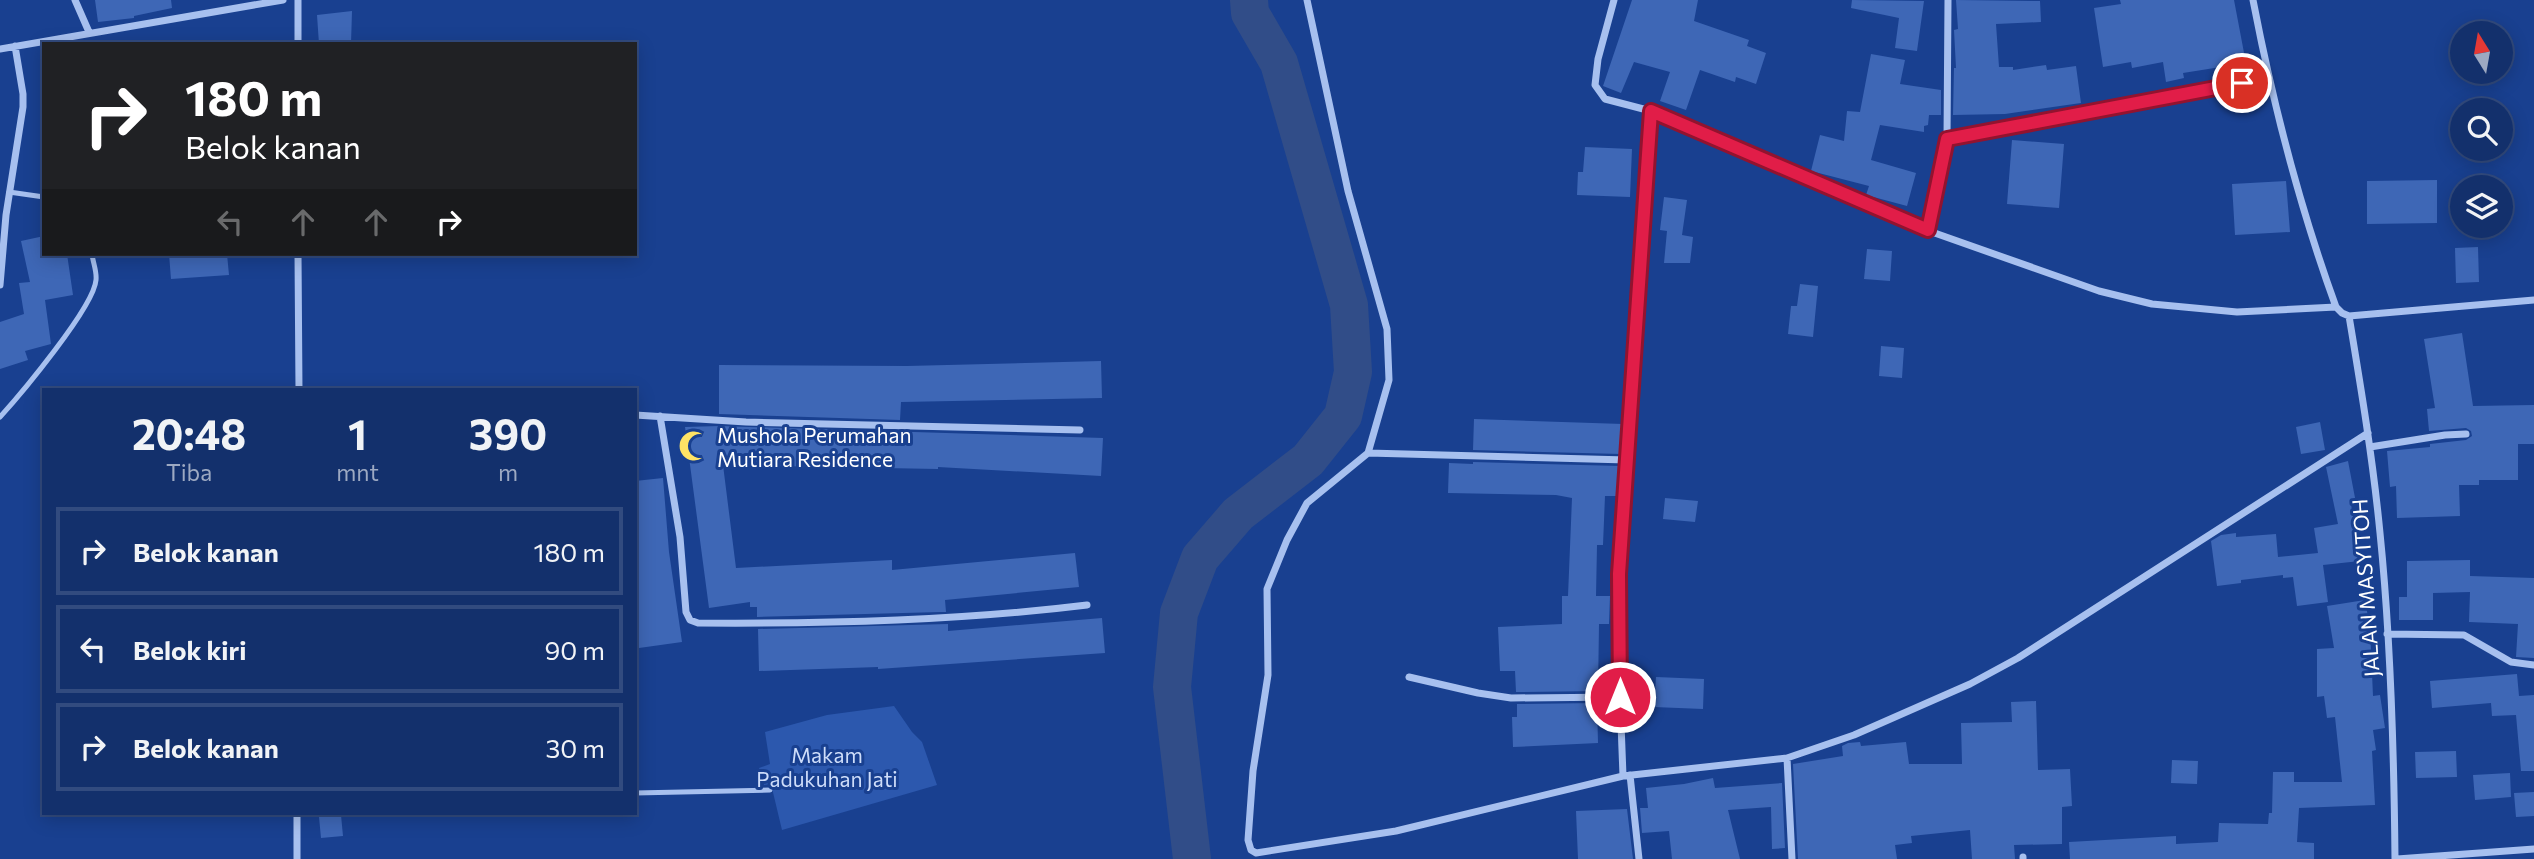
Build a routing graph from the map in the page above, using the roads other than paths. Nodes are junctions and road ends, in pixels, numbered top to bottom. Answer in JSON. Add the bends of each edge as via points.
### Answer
{"nodes":[{"id":1,"x":75,"y":0,"type":"edge"},
{"id":2,"x":283,"y":0,"type":"edge"},
{"id":3,"x":298,"y":0,"type":"edge"},
{"id":4,"x":1307,"y":0,"type":"edge"},
{"id":5,"x":1614,"y":0,"type":"edge"},
{"id":6,"x":1948,"y":0,"type":"edge"},
{"id":7,"x":2253,"y":0,"type":"edge"},
{"id":8,"x":89,"y":32,"type":"junction"},
{"id":9,"x":298,"y":42,"type":"edge"},
{"id":10,"x":15,"y":46,"type":"junction"},
{"id":11,"x":0,"y":48,"type":"edge"},
{"id":12,"x":2269,"y":78,"type":"junction"},
{"id":13,"x":1651,"y":111,"type":"junction"},
{"id":14,"x":1947,"y":139,"type":"junction"},
{"id":15,"x":9,"y":192,"type":"junction"},
{"id":16,"x":42,"y":197,"type":"edge"},
{"id":17,"x":1928,"y":230,"type":"junction"},
{"id":18,"x":92,"y":256,"type":"edge"},
{"id":19,"x":298,"y":256,"type":"edge"},
{"id":20,"x":0,"y":285,"type":"edge"},
{"id":21,"x":2534,"y":300,"type":"edge"},
{"id":22,"x":2336,"y":307,"type":"junction"},
{"id":23,"x":2349,"y":316,"type":"junction"},
{"id":24,"x":299,"y":388,"type":"edge"},
{"id":25,"x":637,"y":415,"type":"edge"},
{"id":26,"x":660,"y":416,"type":"junction"},
{"id":27,"x":0,"y":417,"type":"edge"},
{"id":28,"x":1080,"y":430,"type":"dead end"},
{"id":29,"x":2368,"y":433,"type":"junction"},
{"id":30,"x":2466,"y":434,"type":"dead end"},
{"id":31,"x":2370,"y":447,"type":"junction"},
{"id":32,"x":1368,"y":453,"type":"junction"},
{"id":33,"x":1628,"y":460,"type":"junction"},
{"id":34,"x":1087,"y":605,"type":"dead end"},
{"id":35,"x":2387,"y":634,"type":"junction"},
{"id":36,"x":2534,"y":665,"type":"edge"},
{"id":37,"x":1409,"y":677,"type":"dead end"},
{"id":38,"x":1620,"y":697,"type":"junction"},
{"id":39,"x":1787,"y":758,"type":"junction"},
{"id":40,"x":1626,"y":775,"type":"junction"},
{"id":41,"x":770,"y":789,"type":"dead end"},
{"id":42,"x":637,"y":793,"type":"edge"},
{"id":43,"x":297,"y":815,"type":"edge"},
{"id":44,"x":2534,"y":849,"type":"edge"},
{"id":45,"x":297,"y":859,"type":"edge"},
{"id":46,"x":1639,"y":859,"type":"edge"},
{"id":47,"x":1793,"y":859,"type":"edge"},
{"id":48,"x":2396,"y":859,"type":"edge"}],
"edges":[{"from":1,"to":8,"type":"street"},
{"from":2,"to":8,"type":"street"},
{"from":3,"to":9,"type":"street"},
{"from":4,"to":32,"type":"street","via":[[1348,191],[1387,330],[1390,380]]},
{"from":5,"to":13,"type":"street","via":[[1595,85],[1605,99]]},
{"from":6,"to":14,"type":"street"},
{"from":7,"to":12,"type":"street"},
{"from":8,"to":10,"type":"street"},
{"from":10,"to":11,"type":"street"},
{"from":10,"to":15,"type":"street","via":[[23,107]]},
{"from":12,"to":14,"type":"street"},
{"from":12,"to":22,"type":"street","via":[[2315,248]]},
{"from":13,"to":17,"type":"street"},
{"from":13,"to":33,"type":"street"},
{"from":14,"to":17,"type":"street"},
{"from":15,"to":16,"type":"lane"},
{"from":15,"to":20,"type":"street"},
{"from":17,"to":22,"type":"street","via":[[2099,291],[2152,304],[2238,312]]},
{"from":18,"to":27,"type":"lane","via":[[96,281],[90,298],[33,381]]},
{"from":19,"to":24,"type":"street"},
{"from":21,"to":23,"type":"street"},
{"from":22,"to":23,"type":"street"},
{"from":23,"to":29,"type":"street","name":"JALAN MASYITOH"},
{"from":25,"to":26,"type":"street"},
{"from":26,"to":28,"type":"street"},
{"from":26,"to":34,"type":"street","via":[[690,620],[815,624]]},
{"from":29,"to":31,"type":"street","name":"JALAN MASYITOH"},
{"from":29,"to":39,"type":"street","via":[[2018,658],[1854,735]]},
{"from":30,"to":31,"type":"street"},
{"from":31,"to":35,"type":"street","name":"JALAN MASYITOH"},
{"from":32,"to":33,"type":"street"},
{"from":32,"to":40,"type":"street","via":[[1307,503],[1267,589],[1268,675],[1253,771],[1251,850],[1256,853],[1396,831]]},
{"from":33,"to":38,"type":"street","via":[[1619,574]]},
{"from":35,"to":36,"type":"street","via":[[2464,635],[2511,663]]},
{"from":35,"to":48,"type":"street","name":"JALAN MASYITOH"},
{"from":37,"to":38,"type":"street","via":[[1511,698]]},
{"from":38,"to":40,"type":"street"},
{"from":39,"to":40,"type":"street"},
{"from":39,"to":47,"type":"street"},
{"from":40,"to":46,"type":"street"},
{"from":41,"to":42,"type":"lane"},
{"from":43,"to":45,"type":"street"},
{"from":44,"to":48,"type":"street"}]}
